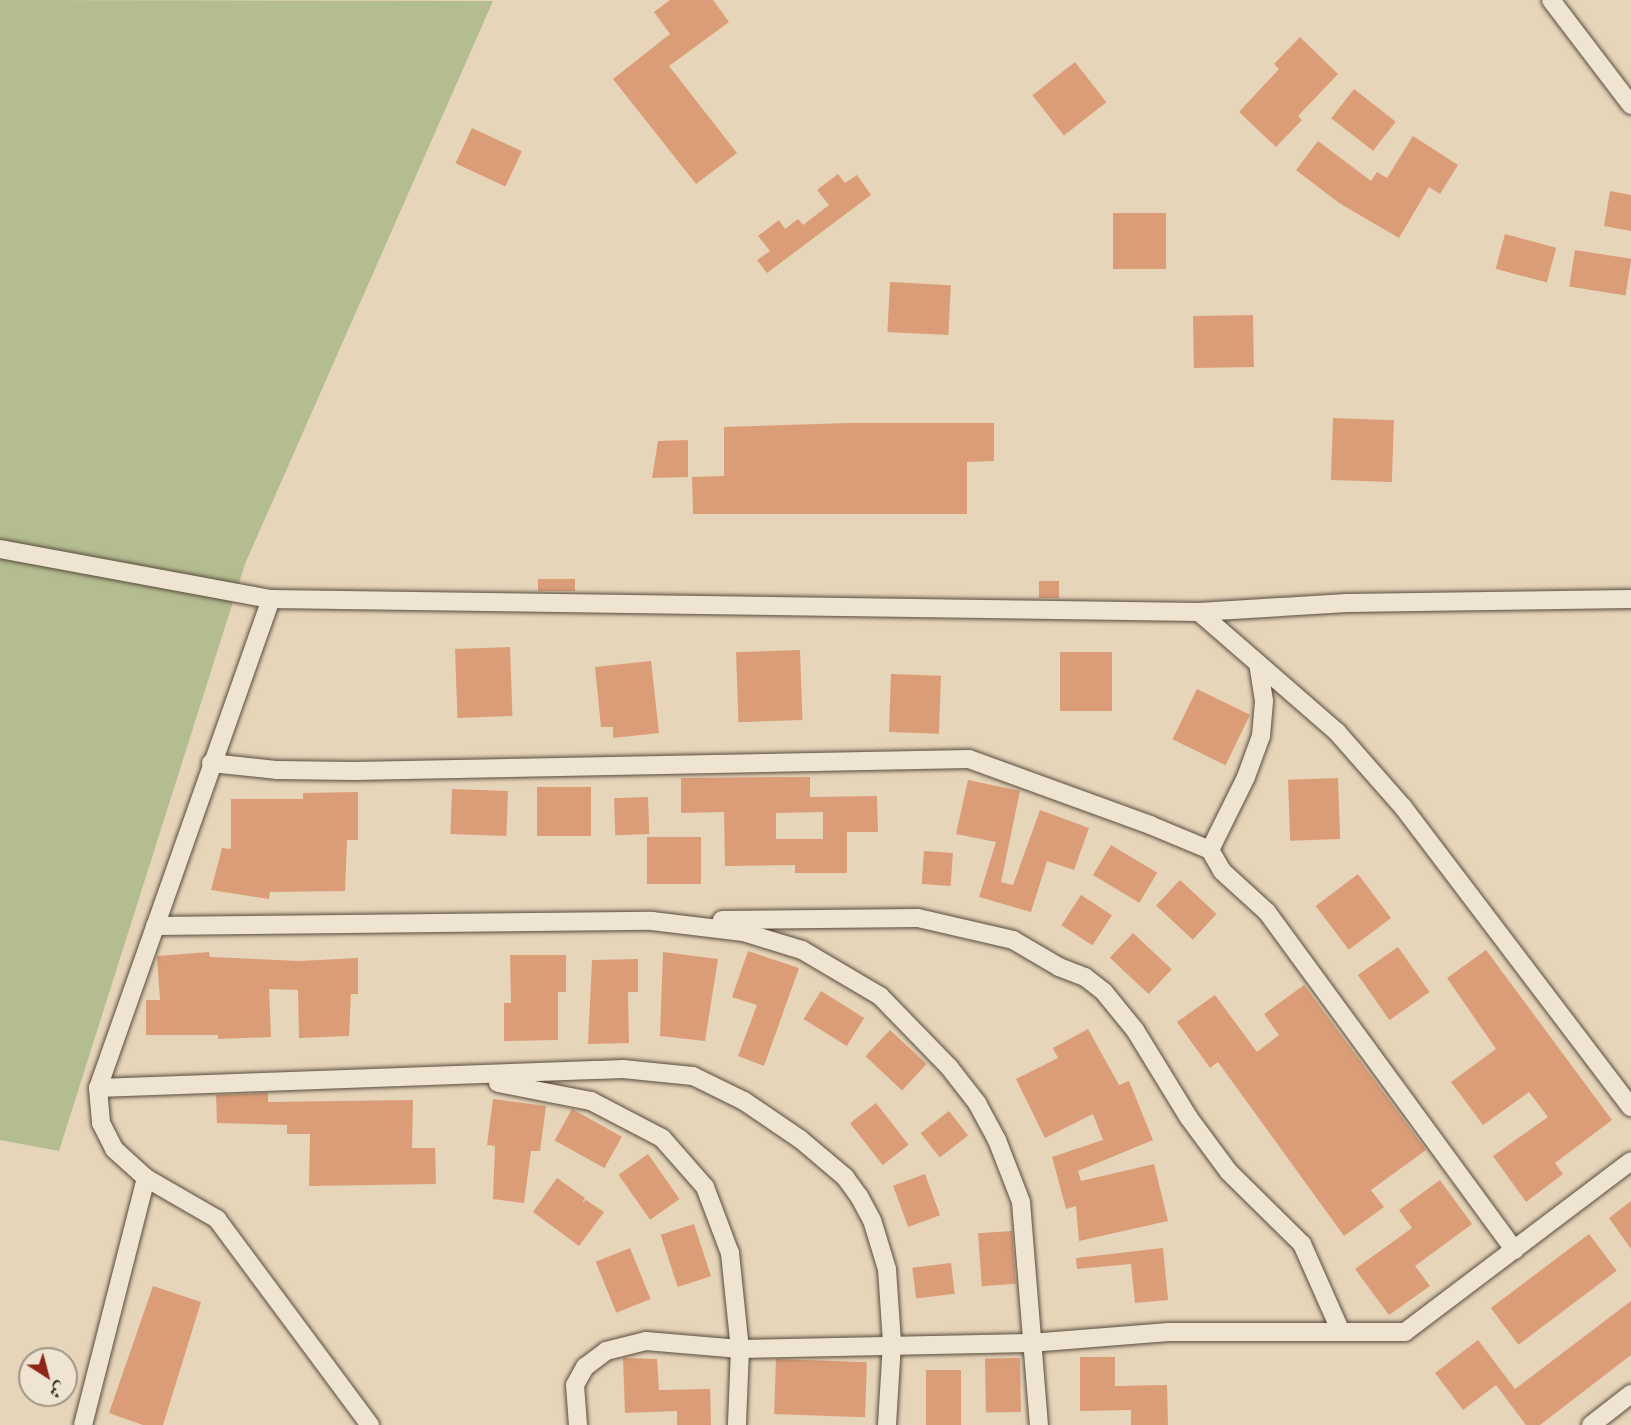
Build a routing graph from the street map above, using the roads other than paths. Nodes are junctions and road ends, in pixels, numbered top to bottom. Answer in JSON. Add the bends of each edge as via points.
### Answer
{"nodes":[{"id":1,"x":1551,"y":0,"type":"edge"},
{"id":2,"x":1631,"y":105,"type":"edge"},
{"id":3,"x":0,"y":549,"type":"edge"},
{"id":4,"x":271,"y":599,"type":"junction"},
{"id":5,"x":1631,"y":599,"type":"edge"},
{"id":6,"x":1199,"y":612,"type":"junction"},
{"id":7,"x":1258,"y":664,"type":"junction"},
{"id":8,"x":211,"y":763,"type":"junction"},
{"id":9,"x":1210,"y":849,"type":"junction"},
{"id":10,"x":652,"y":921,"type":"junction"},
{"id":11,"x":155,"y":926,"type":"junction"},
{"id":12,"x":455,"y":1078,"type":"junction"},
{"id":13,"x":98,"y":1088,"type":"junction"},
{"id":14,"x":1631,"y":1107,"type":"edge"},
{"id":15,"x":1631,"y":1161,"type":"edge"},
{"id":16,"x":146,"y":1178,"type":"junction"},
{"id":17,"x":1514,"y":1250,"type":"junction"},
{"id":18,"x":1341,"y":1332,"type":"junction"},
{"id":19,"x":892,"y":1343,"type":"junction"},
{"id":20,"x":1030,"y":1343,"type":"junction"},
{"id":21,"x":740,"y":1348,"type":"junction"},
{"id":22,"x":1631,"y":1394,"type":"edge"},
{"id":23,"x":82,"y":1425,"type":"edge"},
{"id":24,"x":370,"y":1425,"type":"edge"},
{"id":25,"x":578,"y":1425,"type":"edge"},
{"id":26,"x":737,"y":1425,"type":"edge"},
{"id":27,"x":887,"y":1425,"type":"edge"},
{"id":28,"x":1039,"y":1425,"type":"edge"},
{"id":29,"x":1591,"y":1425,"type":"edge"}],
"edges":[{"from":1,"to":2,"type":"street"},
{"from":3,"to":4,"type":"street"},
{"from":4,"to":6,"type":"street"},
{"from":4,"to":8,"type":"street"},
{"from":5,"to":6,"type":"street","via":[[1347,603]]},
{"from":6,"to":7,"type":"street"},
{"from":7,"to":9,"type":"street","via":[[1264,701],[1261,736],[1246,777]]},
{"from":7,"to":14,"type":"street","via":[[1337,732],[1403,807]]},
{"from":8,"to":9,"type":"street","via":[[276,770],[354,771],[969,759]]},
{"from":8,"to":11,"type":"street"},
{"from":9,"to":17,"type":"street","via":[[1222,871],[1267,912]]},
{"from":10,"to":11,"type":"street"},
{"from":10,"to":18,"type":"street","via":[[918,918],[1013,940],[1085,977],[1104,992],[1134,1030],[1189,1118],[1229,1172],[1302,1244]]},
{"from":10,"to":20,"type":"street","via":[[743,932],[802,950],[880,996],[949,1067],[977,1103],[997,1140],[1021,1202],[1028,1259]]},
{"from":11,"to":13,"type":"street"},
{"from":12,"to":13,"type":"street"},
{"from":12,"to":19,"type":"street","via":[[623,1069],[693,1076],[744,1101],[845,1177],[859,1196],[872,1220],[887,1269]]},
{"from":12,"to":21,"type":"street","via":[[542,1089],[591,1101],[662,1138],[705,1187],[730,1253]]},
{"from":13,"to":16,"type":"street","via":[[101,1123],[114,1149]]},
{"from":15,"to":17,"type":"street"},
{"from":16,"to":23,"type":"street"},
{"from":16,"to":24,"type":"street","via":[[217,1219]]},
{"from":17,"to":18,"type":"street","via":[[1405,1332]]},
{"from":18,"to":20,"type":"street","via":[[1169,1332]]},
{"from":19,"to":20,"type":"street"},
{"from":19,"to":21,"type":"street"},
{"from":19,"to":27,"type":"street"},
{"from":20,"to":28,"type":"street"},
{"from":21,"to":25,"type":"street","via":[[646,1341],[606,1351],[585,1367],[575,1384]]},
{"from":21,"to":26,"type":"street"},
{"from":22,"to":29,"type":"street"}]}
